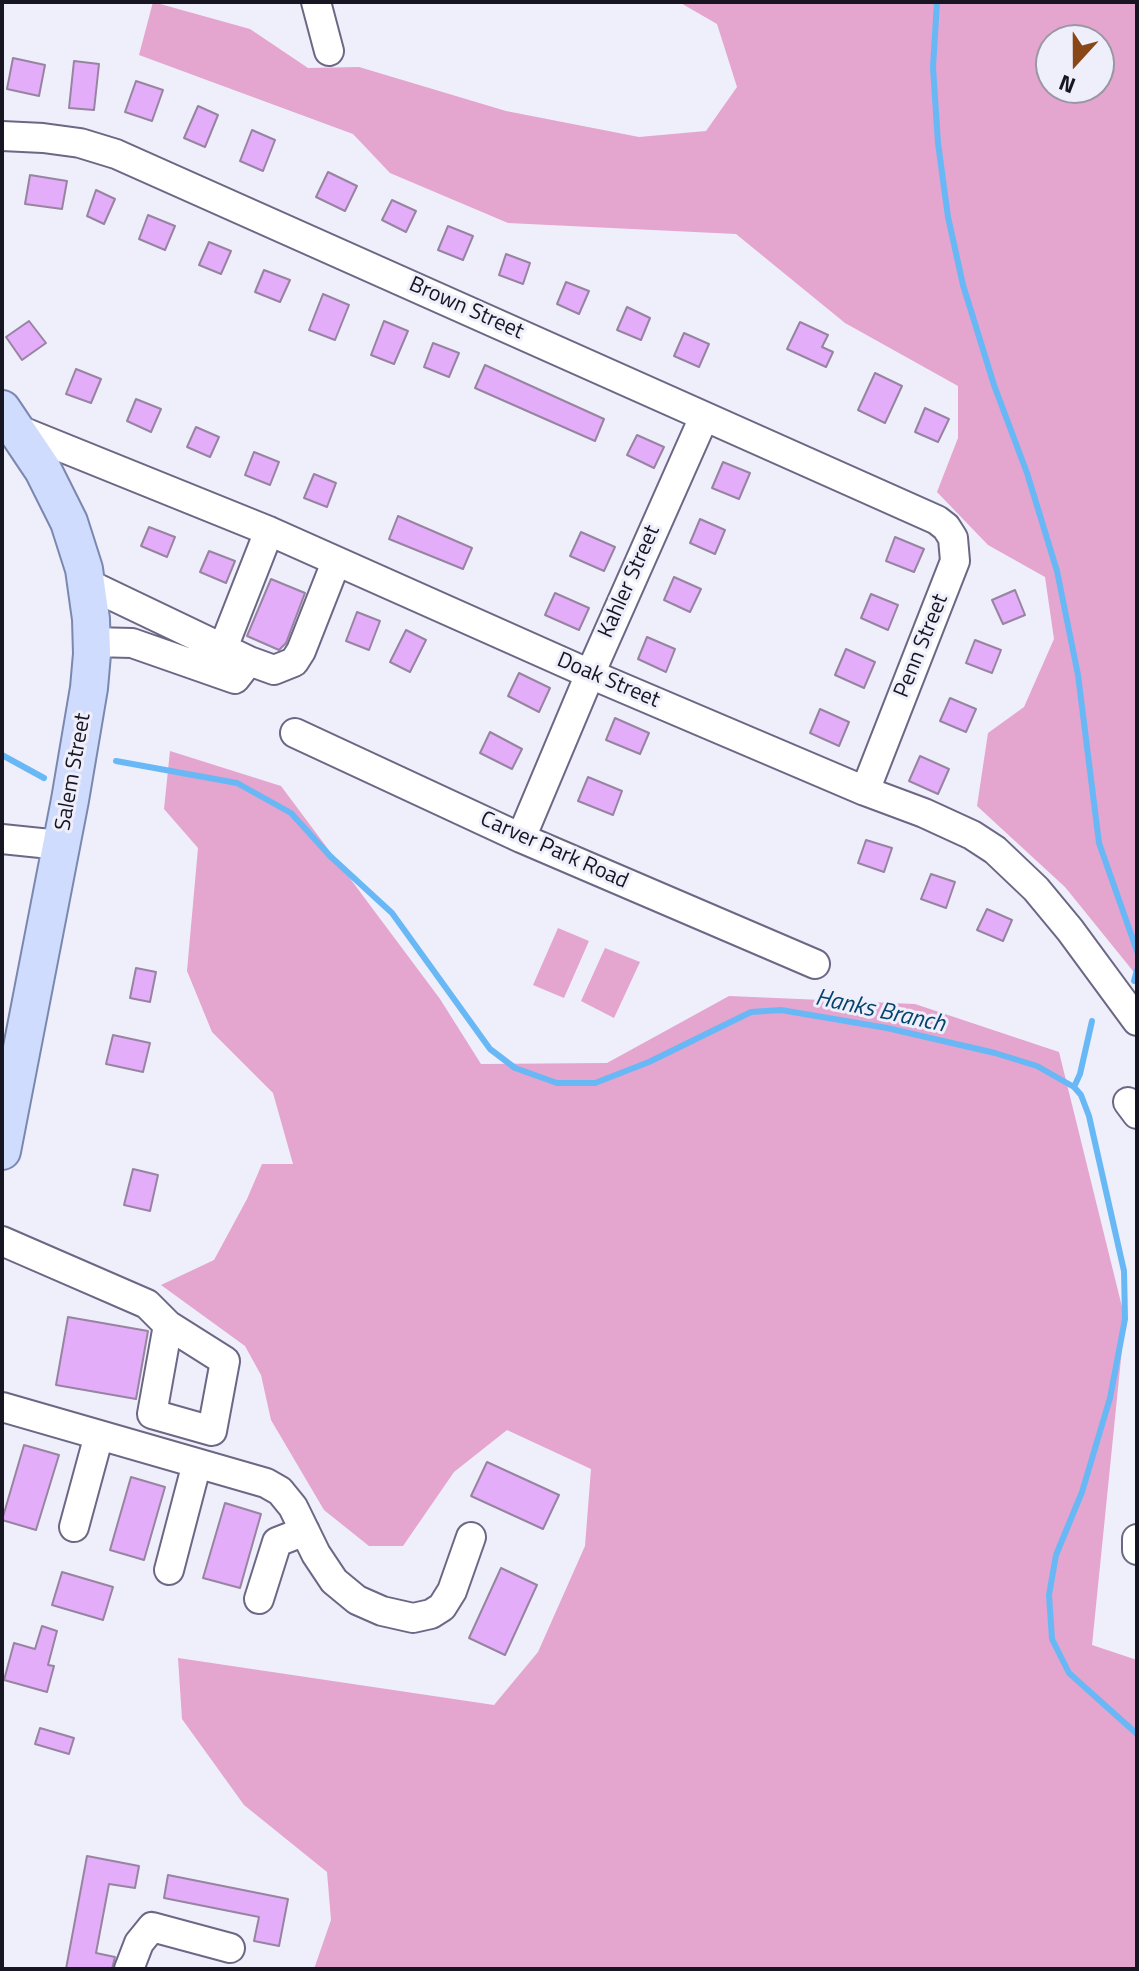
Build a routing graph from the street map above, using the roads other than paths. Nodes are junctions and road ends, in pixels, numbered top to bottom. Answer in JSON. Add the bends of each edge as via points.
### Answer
{"nodes":[{"id":1,"x":316,"y":2,"type":"edge"},
{"id":2,"x":329,"y":51,"type":"dead end"},
{"id":3,"x":2,"y":136,"type":"edge"},
{"id":4,"x":704,"y":417,"type":"junction"},
{"id":5,"x":8,"y":418,"type":"edge"},
{"id":6,"x":922,"y":512,"type":"joint"},
{"id":7,"x":269,"y":531,"type":"junction"},
{"id":8,"x":331,"y":575,"type":"junction"},
{"id":9,"x":86,"y":583,"type":"junction"},
{"id":10,"x":92,"y":642,"type":"junction"},
{"id":11,"x":220,"y":656,"type":"junction"},
{"id":12,"x":590,"y":674,"type":"junction"},
{"id":13,"x":295,"y":733,"type":"dead end"},
{"id":14,"x":865,"y":791,"type":"junction"},
{"id":15,"x":521,"y":838,"type":"junction"},
{"id":16,"x":2,"y":839,"type":"edge"},
{"id":17,"x":60,"y":845,"type":"junction"},
{"id":18,"x":815,"y":964,"type":"dead end"},
{"id":19,"x":1137,"y":1021,"type":"edge"},
{"id":20,"x":6,"y":1106,"type":"edge"},
{"id":21,"x":3,"y":1145,"type":"edge"},
{"id":22,"x":2,"y":1241,"type":"edge"},
{"id":23,"x":168,"y":1325,"type":"dead end"},
{"id":24,"x":2,"y":1407,"type":"edge"},
{"id":25,"x":99,"y":1435,"type":"junction"},
{"id":26,"x":197,"y":1463,"type":"junction"},
{"id":27,"x":74,"y":1527,"type":"dead end"},
{"id":28,"x":305,"y":1531,"type":"junction"},
{"id":29,"x":471,"y":1537,"type":"dead end"},
{"id":30,"x":1137,"y":1539,"type":"edge"},
{"id":31,"x":1137,"y":1550,"type":"edge"},
{"id":32,"x":169,"y":1570,"type":"dead end"},
{"id":33,"x":259,"y":1599,"type":"dead end"},
{"id":34,"x":230,"y":1948,"type":"dead end"},
{"id":35,"x":129,"y":1969,"type":"edge"}],
"edges":[{"from":1,"to":2,"type":"street"},
{"from":3,"to":4,"type":"street","name":"Brown Street","via":[[80,143],[116,154]]},
{"from":4,"to":6,"type":"street","name":"Brown Street"},
{"from":4,"to":12,"type":"street","name":"Kahler Street"},
{"from":5,"to":7,"type":"street","name":"Doak Street"},
{"from":5,"to":9,"type":"main road","name":"Salem Street","via":[[57,495]]},
{"from":6,"to":14,"type":"street","name":"Penn Street","via":[[946,527],[955,561]]},
{"from":7,"to":8,"type":"street","name":"Doak Street"},
{"from":7,"to":11,"type":"street"},
{"from":8,"to":11,"type":"street","via":[[294,662],[274,670],[249,661],[235,679]]},
{"from":8,"to":12,"type":"street","name":"Doak Street"},
{"from":9,"to":10,"type":"main road","name":"Salem Street"},
{"from":9,"to":11,"type":"street"},
{"from":10,"to":11,"type":"street"},
{"from":10,"to":17,"type":"main road","name":"Salem Street","via":[[89,688]]},
{"from":12,"to":14,"type":"street","name":"Doak Street"},
{"from":12,"to":15,"type":"street","name":"Kahler Street"},
{"from":13,"to":15,"type":"street","name":"Carver Park Road"},
{"from":14,"to":19,"type":"street","name":"Doak Street","via":[[924,813],[995,850],[1036,889]]},
{"from":15,"to":18,"type":"street","name":"Carver Park Road"},
{"from":16,"to":17,"type":"street"},
{"from":17,"to":20,"type":"main road","name":"Salem Street"},
{"from":20,"to":21,"type":"main road","name":"Salem Street"},
{"from":22,"to":23,"type":"street","via":[[147,1304]]},
{"from":24,"to":25,"type":"street"},
{"from":25,"to":26,"type":"street"},
{"from":25,"to":27,"type":"street"},
{"from":26,"to":28,"type":"street","via":[[280,1491]]},
{"from":26,"to":32,"type":"street"},
{"from":28,"to":29,"type":"street","via":[[334,1581],[357,1600],[413,1618],[442,1607]]},
{"from":28,"to":33,"type":"street","via":[[277,1542]]},
{"from":30,"to":31,"type":"street"},
{"from":34,"to":35,"type":"street","via":[[152,1927]]}]}
